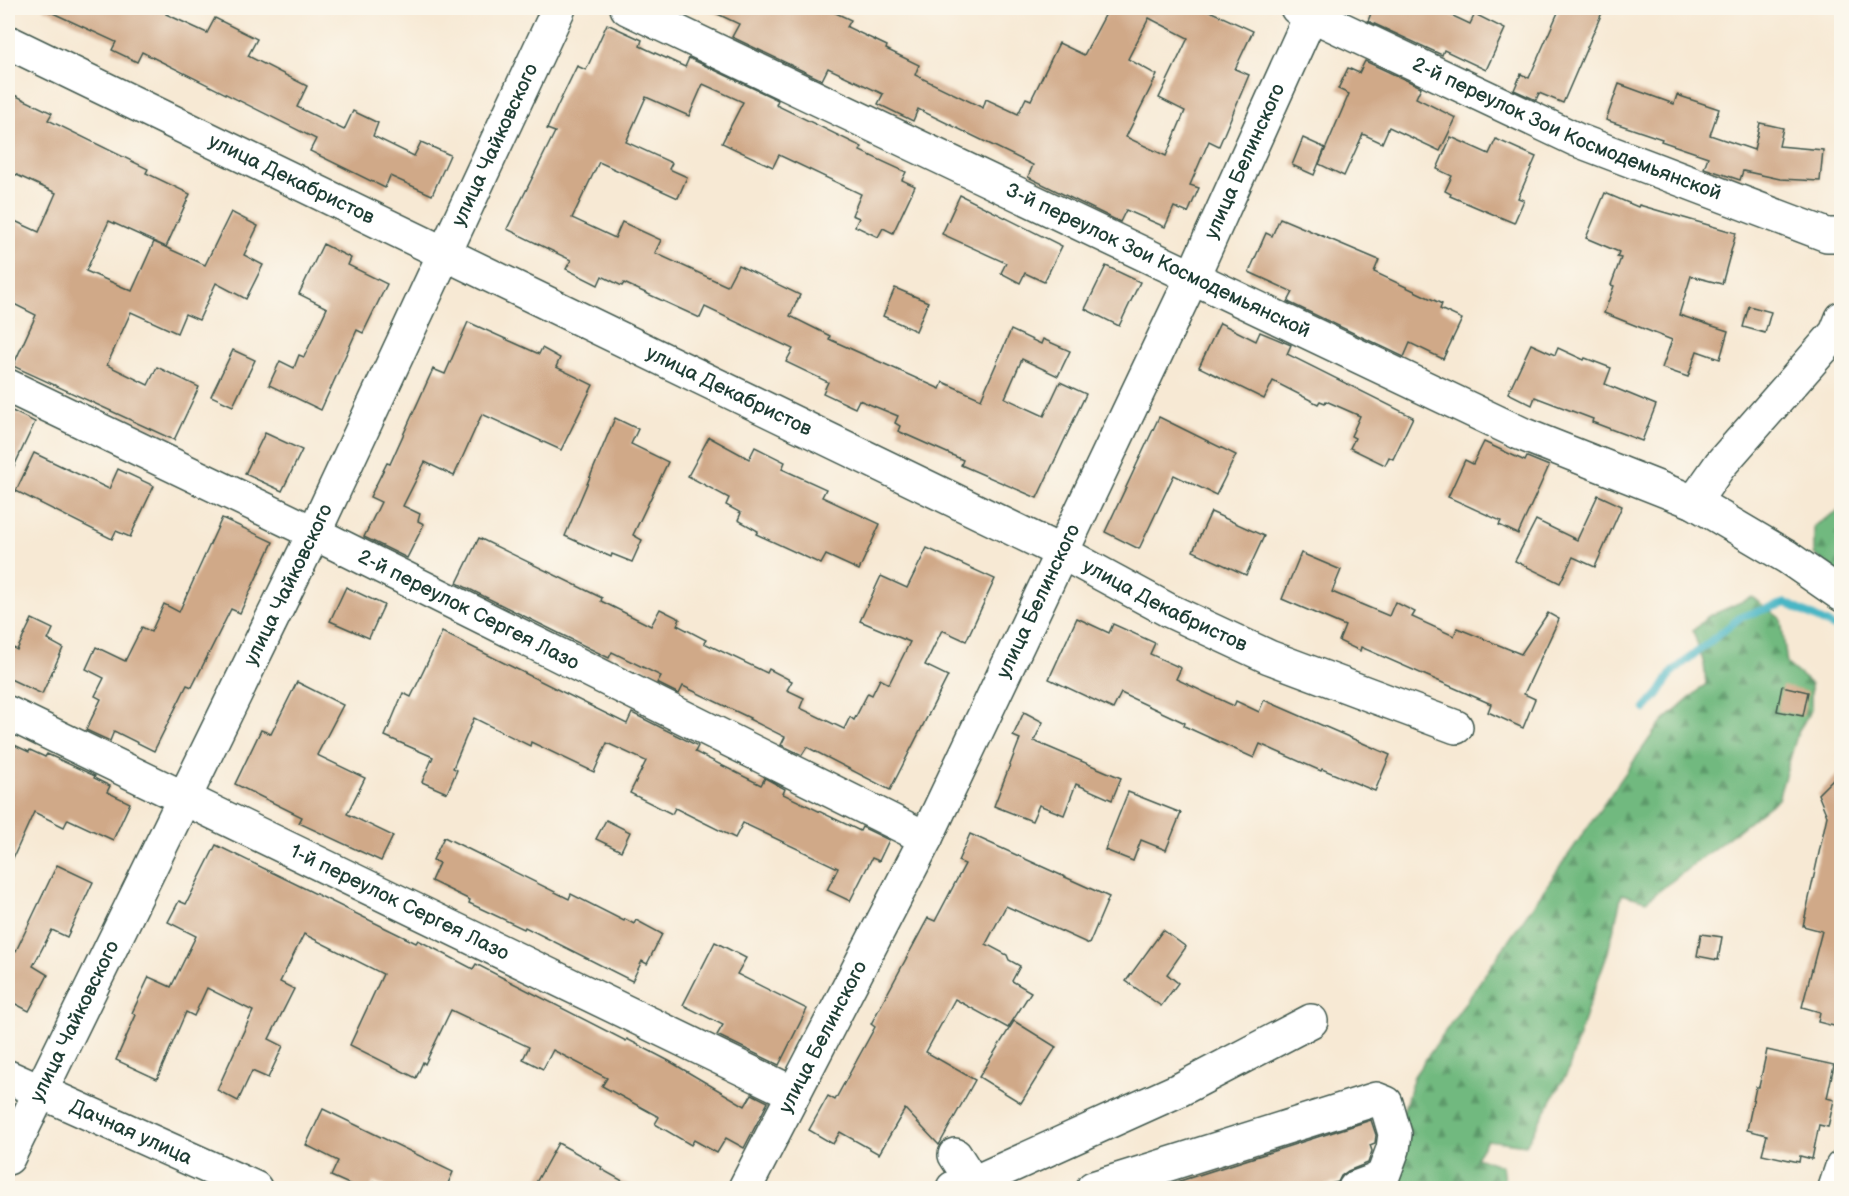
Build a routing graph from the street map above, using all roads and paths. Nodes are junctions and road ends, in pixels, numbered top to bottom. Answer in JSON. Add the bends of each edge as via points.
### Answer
{"nodes":[{"id":1,"x":559,"y":8,"type":"edge"},
{"id":2,"x":627,"y":8,"type":"edge"},
{"id":3,"x":1307,"y":10,"type":"edge"},
{"id":4,"x":8,"y":42,"type":"edge"},
{"id":5,"x":1837,"y":241,"type":"edge"},
{"id":6,"x":444,"y":255,"type":"junction"},
{"id":7,"x":1193,"y":276,"type":"junction"},
{"id":8,"x":1842,"y":318,"type":"edge"},
{"id":9,"x":8,"y":386,"type":"edge"},
{"id":10,"x":1694,"y":502,"type":"junction"},
{"id":11,"x":314,"y":533,"type":"junction"},
{"id":12,"x":1060,"y":552,"type":"junction"},
{"id":13,"x":1842,"y":595,"type":"edge"},
{"id":14,"x":8,"y":713,"type":"edge"},
{"id":15,"x":1456,"y":727,"type":"dead end"},
{"id":16,"x":185,"y":797,"type":"junction"},
{"id":17,"x":926,"y":838,"type":"junction"},
{"id":18,"x":1311,"y":1021,"type":"dead end"},
{"id":19,"x":8,"y":1077,"type":"edge"},
{"id":20,"x":41,"y":1092,"type":"junction"},
{"id":21,"x":793,"y":1093,"type":"junction"},
{"id":22,"x":955,"y":1155,"type":"dead end"},
{"id":23,"x":8,"y":1158,"type":"edge"},
{"id":24,"x":1842,"y":1167,"type":"edge"},
{"id":25,"x":963,"y":1186,"type":"edge"},
{"id":26,"x":255,"y":1188,"type":"edge"},
{"id":27,"x":745,"y":1188,"type":"edge"},
{"id":28,"x":1093,"y":1188,"type":"edge"},
{"id":29,"x":1355,"y":1188,"type":"edge"},
{"id":30,"x":1835,"y":1188,"type":"edge"}],
"edges":[{"from":1,"to":6,"type":"street","name":"улица Чайковского"},
{"from":2,"to":7,"type":"street","name":"3-й переулок Зои Космодемьянской"},
{"from":3,"to":5,"type":"street","name":"2-й переулок Зои Космодемьянской","via":[[1577,140]]},
{"from":3,"to":7,"type":"street","name":"улица Белинского"},
{"from":4,"to":6,"type":"street","name":"улица Декабристов"},
{"from":6,"to":11,"type":"street","name":"улица Чайковского"},
{"from":6,"to":12,"type":"street","name":"улица Декабристов"},
{"from":7,"to":10,"type":"street","name":"3-й переулок Зои Космодемьянской","via":[[1522,434]]},
{"from":7,"to":12,"type":"street","name":"улица Белинского"},
{"from":8,"to":10,"type":"street","via":[[1836,333],[1720,465]]},
{"from":9,"to":11,"type":"street","name":"2-й переулок Сергея Лазо"},
{"from":10,"to":13,"type":"street","name":"3-й переулок Зои Космодемьянской"},
{"from":11,"to":16,"type":"street","name":"улица Чайковского"},
{"from":11,"to":17,"type":"street","name":"2-й переулок Сергея Лазо"},
{"from":12,"to":15,"type":"street","name":"улица Декабристов","via":[[1168,610],[1269,657]]},
{"from":12,"to":17,"type":"street","name":"улица Белинского"},
{"from":14,"to":16,"type":"street","name":"1-й переулок Сергея Лазо"},
{"from":16,"to":20,"type":"street","name":"улица Чайковского"},
{"from":16,"to":21,"type":"street","name":"1-й переулок Сергея Лазо"},
{"from":17,"to":21,"type":"street","name":"улица Белинского"},
{"from":18,"to":25,"type":"street","via":[[1181,1089]]},
{"from":19,"to":20,"type":"street","name":"Дачная улица"},
{"from":20,"to":23,"type":"street","name":"улица Чайковского"},
{"from":20,"to":26,"type":"street","name":"Дачная улица"},
{"from":21,"to":27,"type":"street","name":"улица Белинского"},
{"from":22,"to":25,"type":"street"},
{"from":24,"to":30,"type":"street"},
{"from":28,"to":29,"type":"street","via":[[1381,1100],[1386,1103],[1394,1129],[1393,1149],[1383,1176]]}]}
